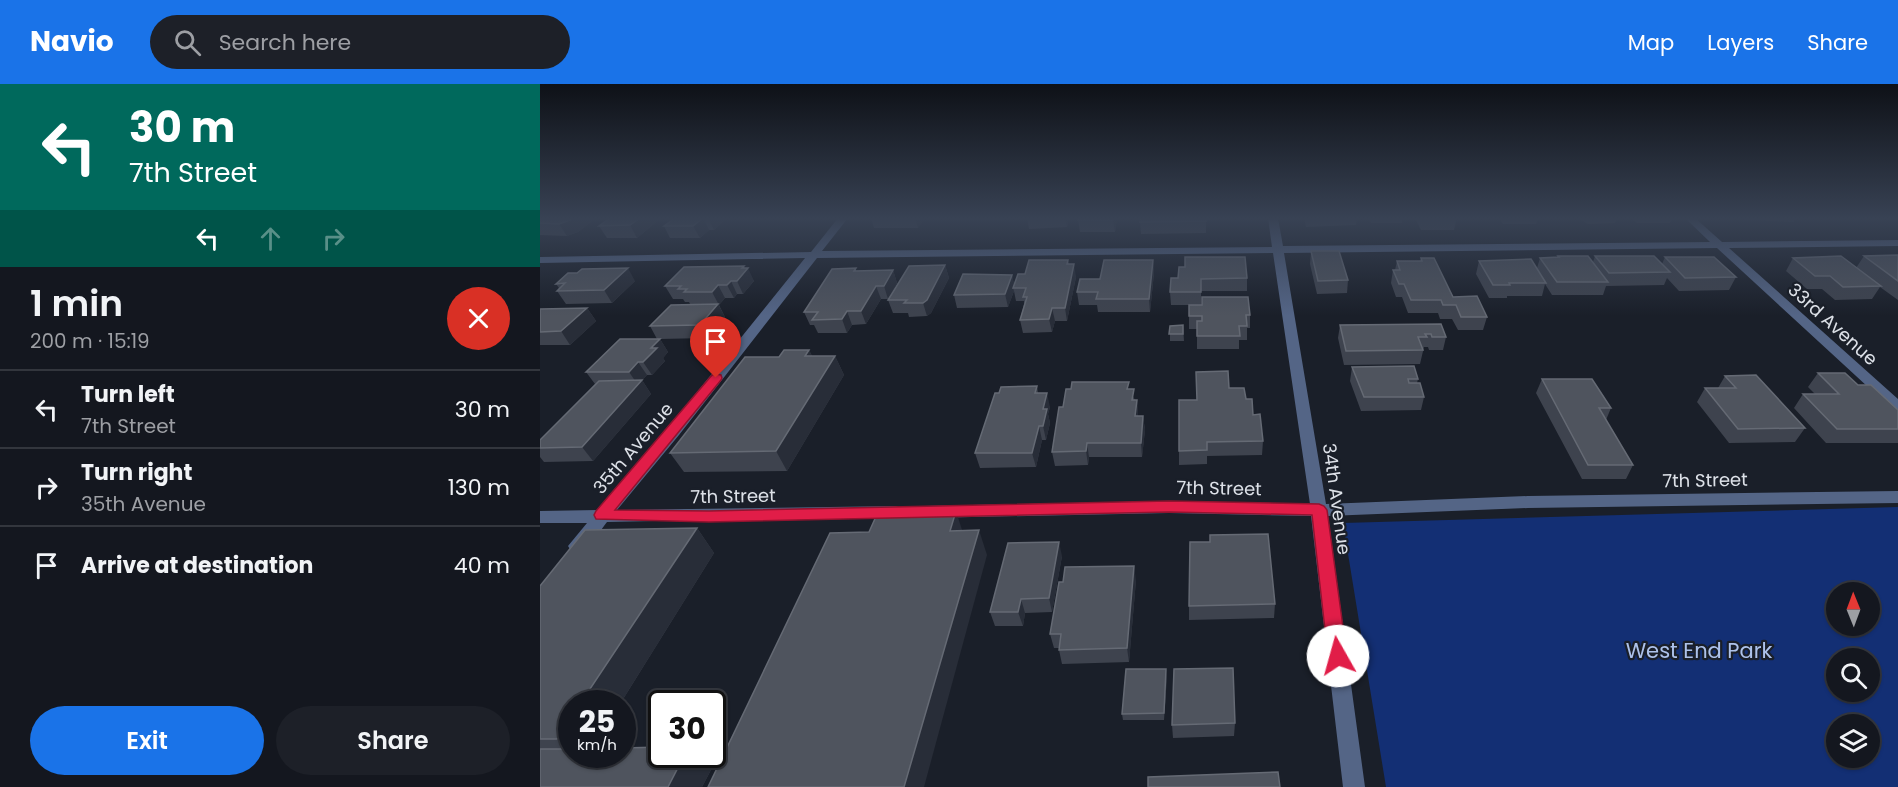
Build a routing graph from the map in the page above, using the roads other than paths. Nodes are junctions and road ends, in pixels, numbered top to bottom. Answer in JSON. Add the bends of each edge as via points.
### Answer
{"nodes":[{"id":1,"x":817,"y":251,"type":"edge"},
{"id":2,"x":1278,"y":251,"type":"junction"},
{"id":3,"x":1295,"y":251,"type":"edge"},
{"id":4,"x":1726,"y":251,"type":"edge"},
{"id":5,"x":814,"y":255,"type":"junction"},
{"id":6,"x":542,"y":261,"type":"edge"},
{"id":7,"x":1898,"y":407,"type":"edge"},
{"id":8,"x":1898,"y":496,"type":"edge"},
{"id":9,"x":1319,"y":510,"type":"junction"},
{"id":10,"x":602,"y":515,"type":"junction"},
{"id":11,"x":540,"y":517,"type":"edge"},
{"id":12,"x":566,"y":559,"type":"edge"},
{"id":13,"x":1354,"y":787,"type":"edge"}],
"edges":[{"from":1,"to":5,"type":"street","name":"35th Avenue"},
{"from":2,"to":3,"type":"street"},
{"from":2,"to":5,"type":"street"},
{"from":2,"to":9,"type":"street","name":"34th Avenue"},
{"from":4,"to":7,"type":"street","name":"33rd Avenue"},
{"from":5,"to":6,"type":"street"},
{"from":5,"to":10,"type":"street","name":"35th Avenue"},
{"from":8,"to":9,"type":"street","name":"7th Street"},
{"from":9,"to":10,"type":"street","name":"7th Street","via":[[1169,507]]},
{"from":9,"to":13,"type":"street","name":"34th Avenue"},
{"from":10,"to":11,"type":"street","name":"7th Street"},
{"from":10,"to":12,"type":"street","name":"35th Avenue"}]}
